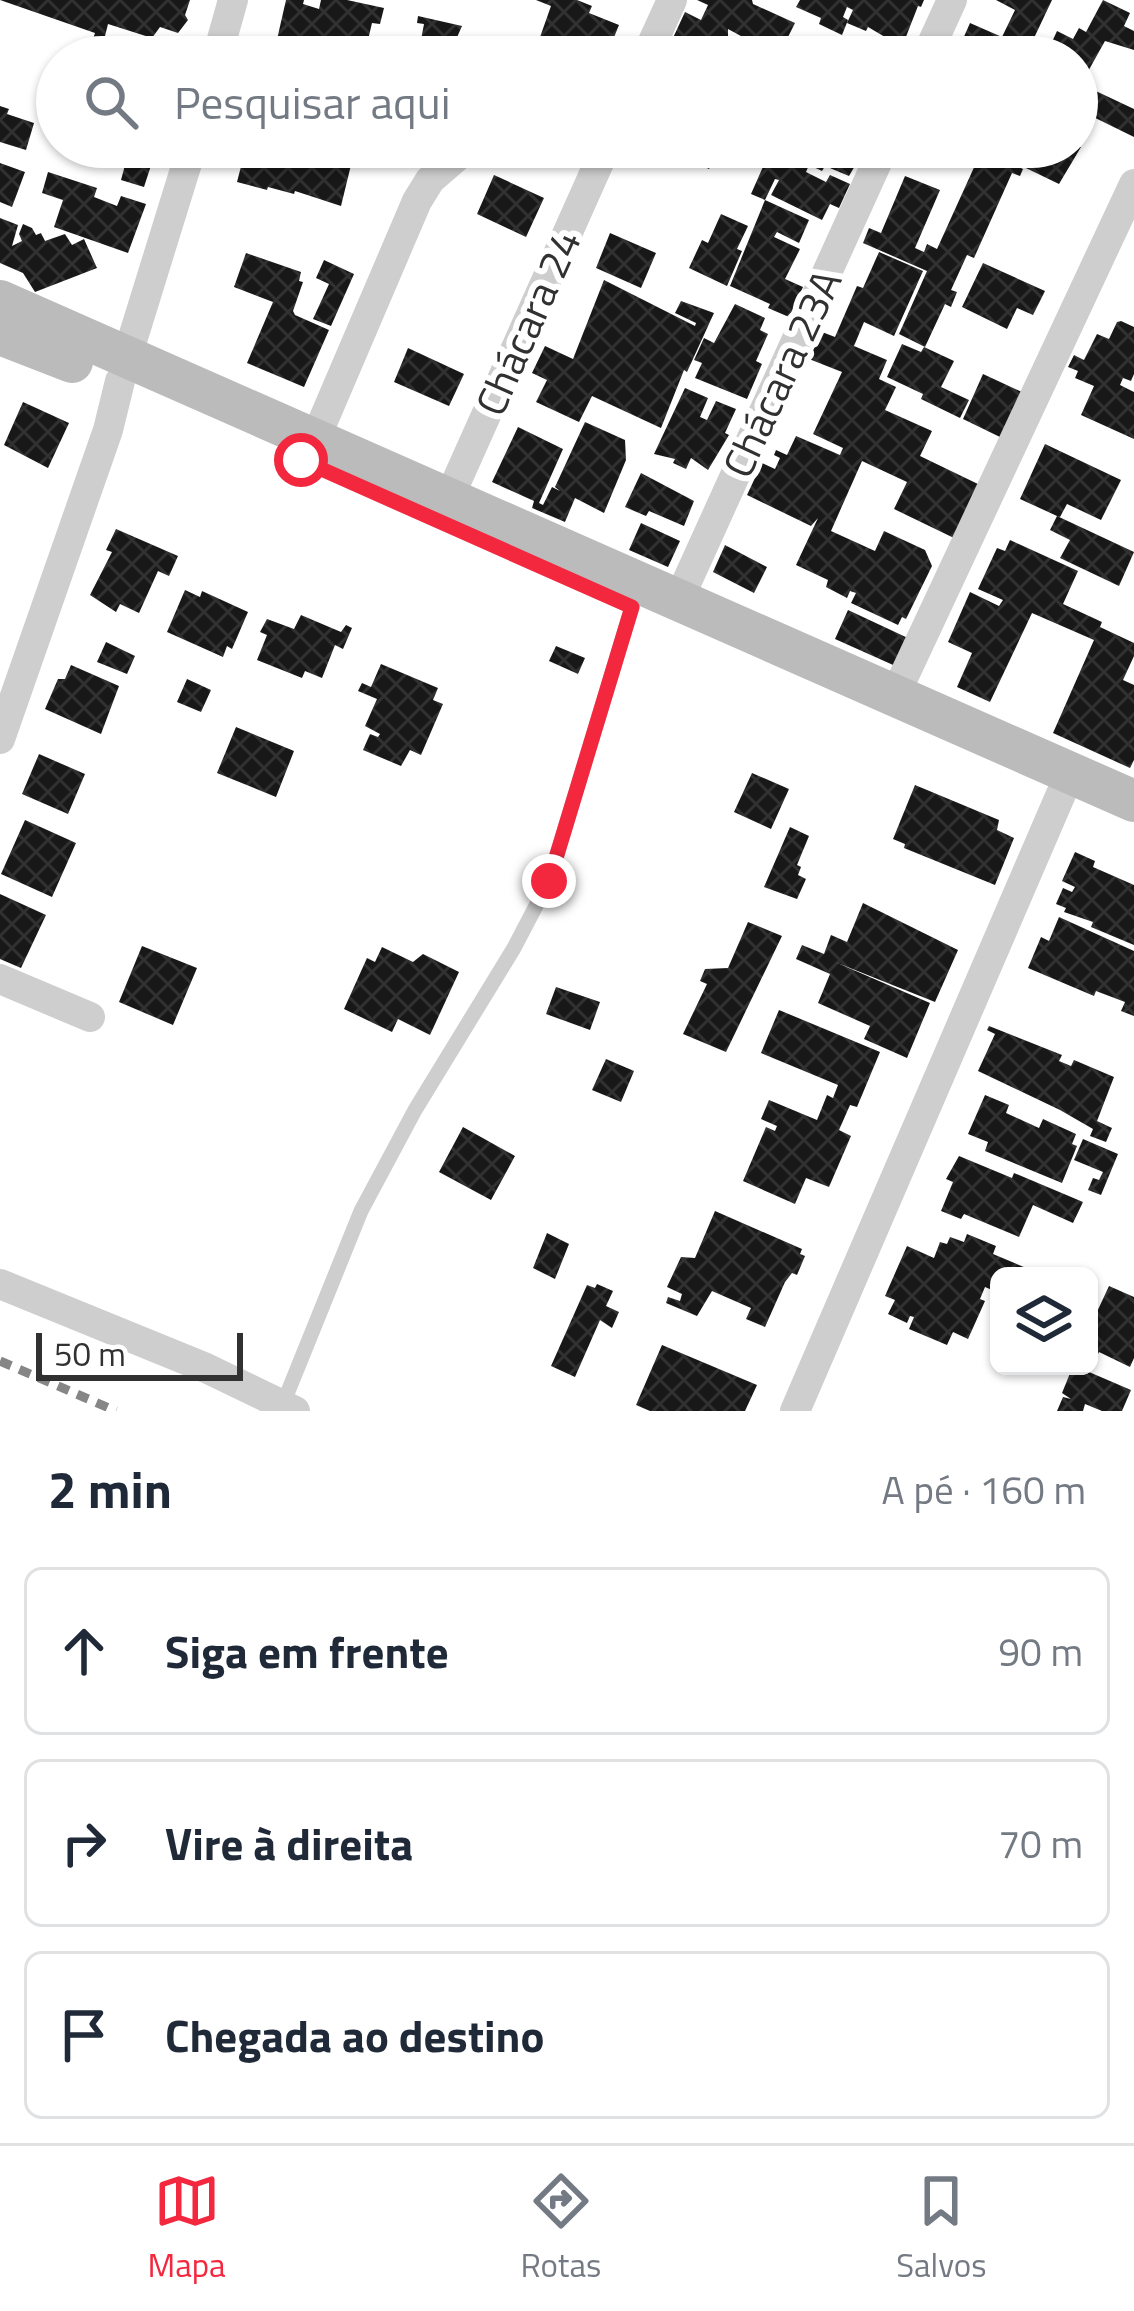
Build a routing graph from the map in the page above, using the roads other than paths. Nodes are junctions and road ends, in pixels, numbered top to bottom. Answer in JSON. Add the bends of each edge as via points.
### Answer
{"nodes":[{"id":1,"x":233,"y":0,"type":"edge"},
{"id":2,"x":672,"y":0,"type":"edge"},
{"id":3,"x":952,"y":0,"type":"edge"},
{"id":4,"x":223,"y":36,"type":"edge"},
{"id":5,"x":656,"y":36,"type":"edge"},
{"id":6,"x":936,"y":36,"type":"edge"},
{"id":7,"x":186,"y":168,"type":"edge"},
{"id":8,"x":444,"y":168,"type":"edge"},
{"id":9,"x":597,"y":168,"type":"edge"},
{"id":10,"x":874,"y":168,"type":"edge"},
{"id":11,"x":1134,"y":184,"type":"edge"},
{"id":12,"x":0,"y":301,"type":"edge"},
{"id":13,"x":0,"y":334,"type":"edge"},
{"id":14,"x":124,"y":369,"type":"junction"},
{"id":15,"x":310,"y":451,"type":"junction"},
{"id":16,"x":449,"y":498,"type":"junction"},
{"id":17,"x":679,"y":599,"type":"junction"},
{"id":18,"x":632,"y":607,"type":"junction"},
{"id":19,"x":896,"y":693,"type":"junction"},
{"id":20,"x":0,"y":739,"type":"edge"},
{"id":21,"x":1061,"y":794,"type":"junction"},
{"id":22,"x":1133,"y":803,"type":"edge"},
{"id":23,"x":0,"y":979,"type":"edge"},
{"id":24,"x":90,"y":1017,"type":"dead end"},
{"id":25,"x":0,"y":1284,"type":"edge"},
{"id":26,"x":289,"y":1408,"type":"edge"},
{"id":27,"x":795,"y":1411,"type":"edge"}],
"edges":[{"from":1,"to":4,"type":"street"},
{"from":2,"to":5,"type":"street"},
{"from":3,"to":6,"type":"street"},
{"from":7,"to":14,"type":"street"},
{"from":8,"to":15,"type":"street","via":[[417,201]]},
{"from":9,"to":16,"type":"street","name":"Chácara 24"},
{"from":10,"to":17,"type":"street","name":"Chácara 23A"},
{"from":11,"to":19,"type":"street"},
{"from":12,"to":14,"type":"street"},
{"from":13,"to":14,"type":"street"},
{"from":14,"to":15,"type":"street"},
{"from":14,"to":20,"type":"street"},
{"from":15,"to":16,"type":"street"},
{"from":15,"to":18,"type":"street"},
{"from":16,"to":17,"type":"street"},
{"from":17,"to":19,"type":"street"},
{"from":18,"to":21,"type":"street"},
{"from":18,"to":26,"type":"lane","via":[[549,881],[361,1210]]},
{"from":19,"to":22,"type":"street"},
{"from":21,"to":22,"type":"street"},
{"from":21,"to":27,"type":"street"},
{"from":23,"to":24,"type":"street"},
{"from":25,"to":26,"type":"street"}]}
